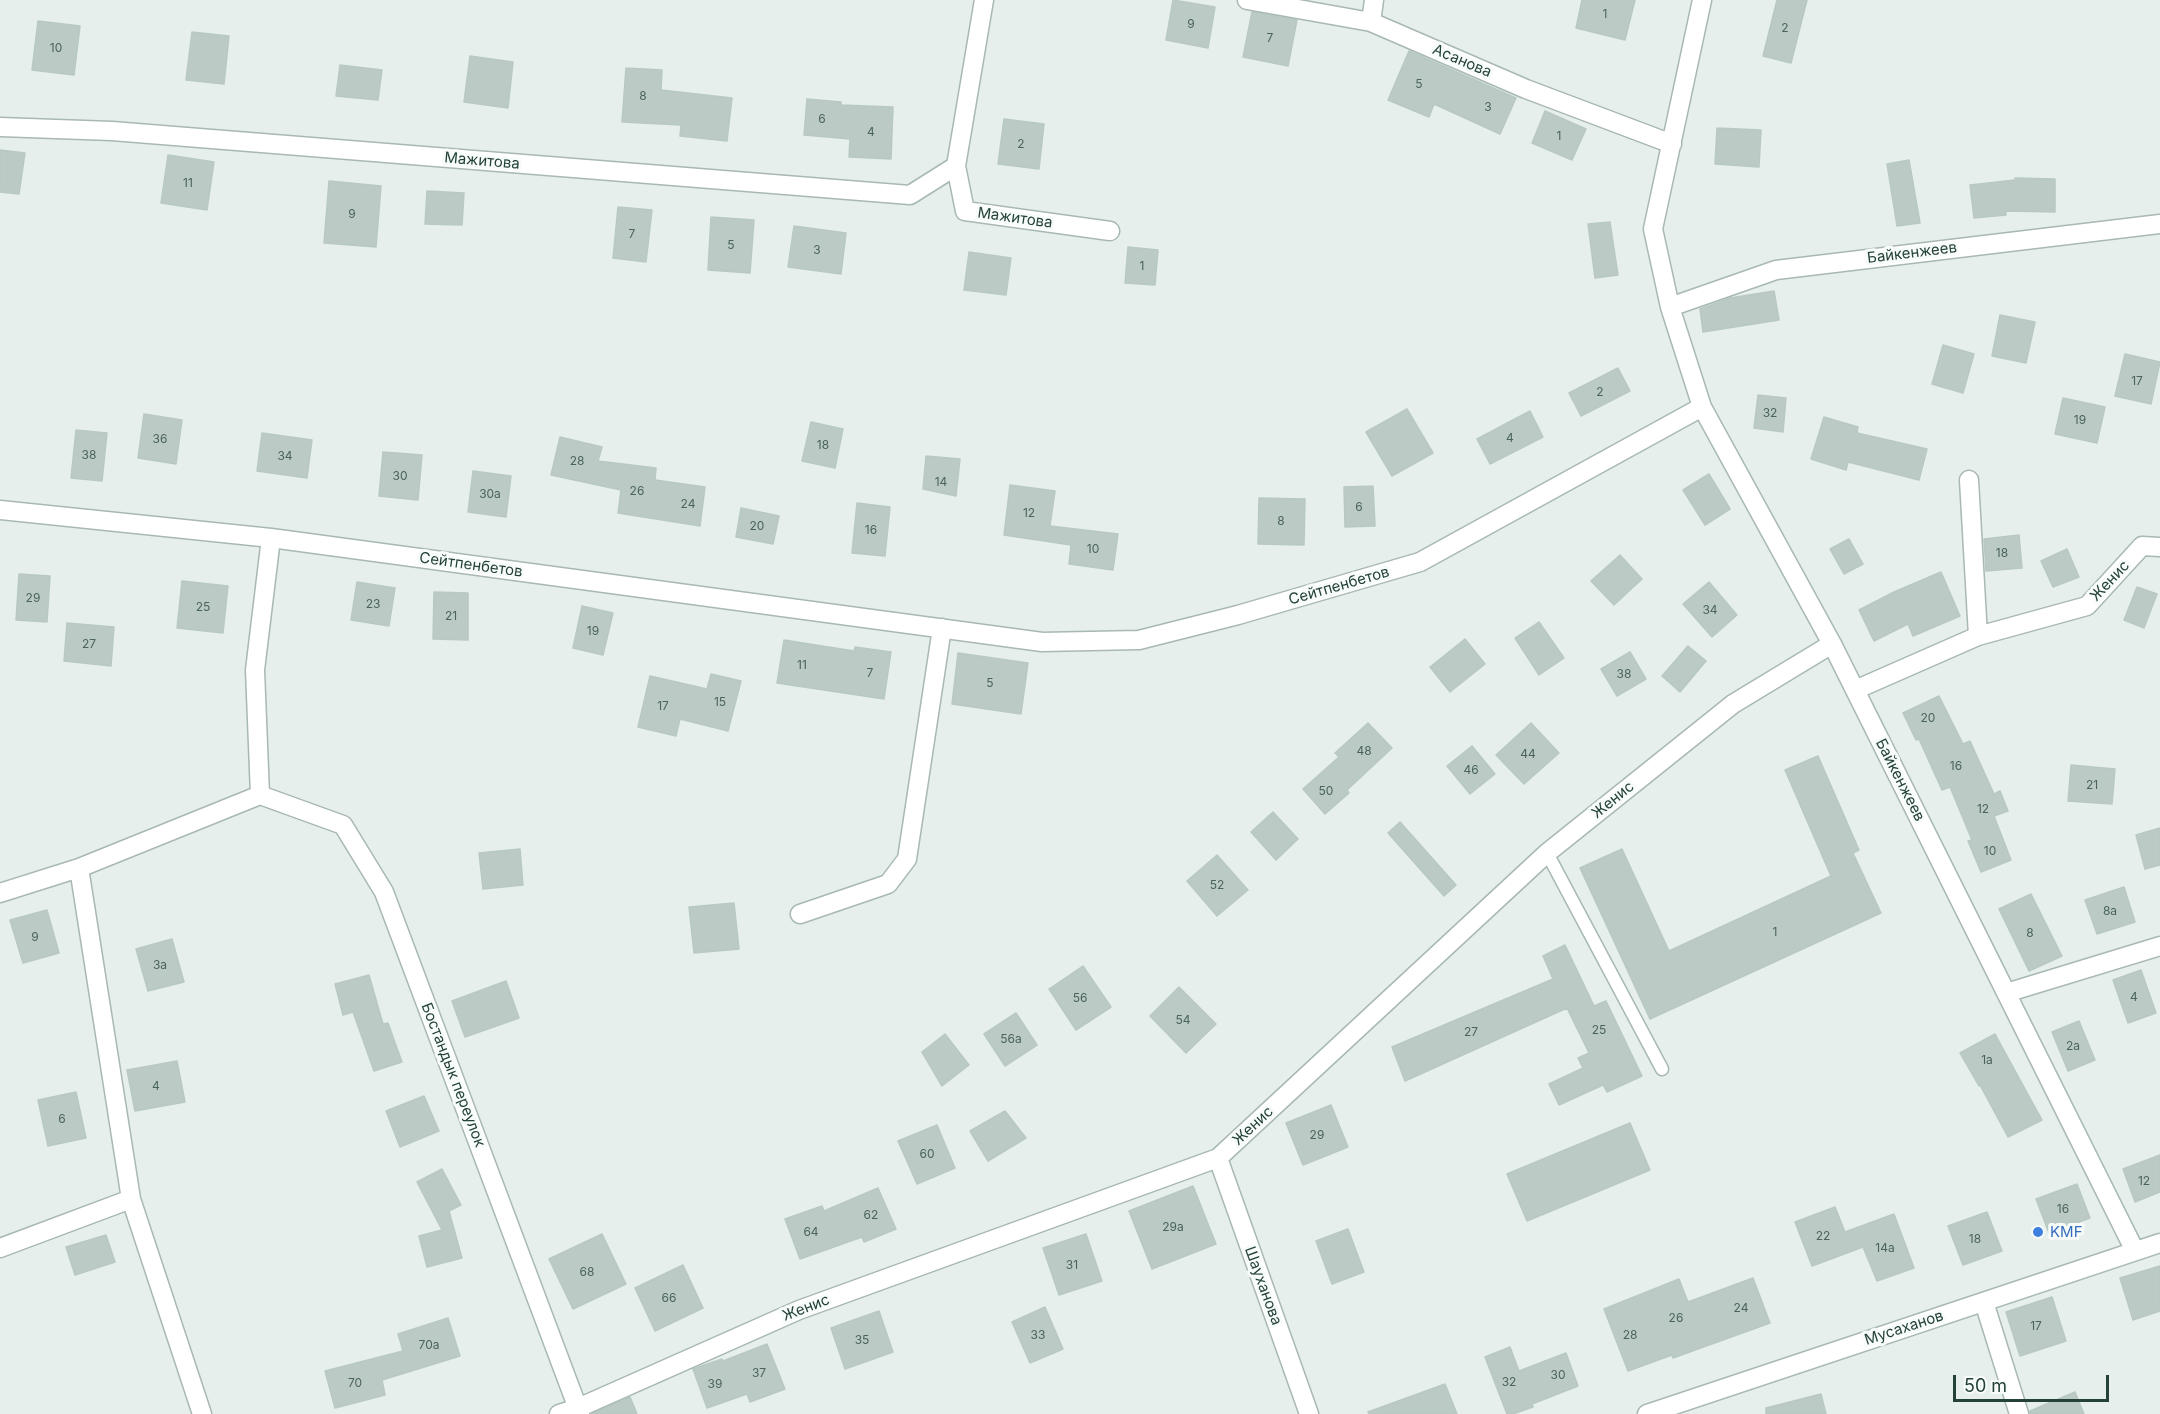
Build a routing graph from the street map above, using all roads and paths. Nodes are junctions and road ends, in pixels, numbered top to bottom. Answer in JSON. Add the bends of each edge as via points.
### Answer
{"nodes":[{"id":1,"x":984,"y":0,"type":"edge"},
{"id":2,"x":1247,"y":0,"type":"edge"},
{"id":3,"x":1374,"y":0,"type":"edge"},
{"id":4,"x":1702,"y":0,"type":"edge"},
{"id":5,"x":1371,"y":22,"type":"junction"},
{"id":6,"x":0,"y":128,"type":"edge"},
{"id":7,"x":1672,"y":144,"type":"junction"},
{"id":8,"x":956,"y":166,"type":"junction"},
{"id":9,"x":2160,"y":224,"type":"edge"},
{"id":10,"x":1110,"y":231,"type":"dead end"},
{"id":11,"x":1670,"y":307,"type":"junction"},
{"id":12,"x":1702,"y":407,"type":"junction"},
{"id":13,"x":1969,"y":480,"type":"dead end"},
{"id":14,"x":0,"y":510,"type":"edge"},
{"id":15,"x":272,"y":538,"type":"junction"},
{"id":16,"x":2160,"y":547,"type":"edge"},
{"id":17,"x":942,"y":628,"type":"junction"},
{"id":18,"x":1978,"y":636,"type":"junction"},
{"id":19,"x":1832,"y":644,"type":"junction"},
{"id":20,"x":1855,"y":690,"type":"junction"},
{"id":21,"x":260,"y":795,"type":"junction"},
{"id":22,"x":1547,"y":853,"type":"junction"},
{"id":23,"x":79,"y":868,"type":"junction"},
{"id":24,"x":0,"y":893,"type":"edge"},
{"id":25,"x":800,"y":914,"type":"dead end"},
{"id":26,"x":2160,"y":946,"type":"edge"},
{"id":27,"x":2006,"y":993,"type":"junction"},
{"id":28,"x":1662,"y":1070,"type":"dead end"},
{"id":29,"x":1218,"y":1158,"type":"junction"},
{"id":30,"x":131,"y":1199,"type":"junction"},
{"id":31,"x":2160,"y":1243,"type":"edge"},
{"id":32,"x":0,"y":1248,"type":"edge"},
{"id":33,"x":2135,"y":1251,"type":"junction"},
{"id":34,"x":1984,"y":1302,"type":"junction"},
{"id":35,"x":579,"y":1411,"type":"edge"},
{"id":36,"x":202,"y":1414,"type":"edge"},
{"id":37,"x":559,"y":1414,"type":"edge"},
{"id":38,"x":1308,"y":1414,"type":"edge"},
{"id":39,"x":1647,"y":1414,"type":"edge"},
{"id":40,"x":2019,"y":1414,"type":"edge"}],
"edges":[{"from":1,"to":8,"type":"street","name":"Мажитова"},
{"from":2,"to":5,"type":"street","name":"Асанова"},
{"from":3,"to":5,"type":"street"},
{"from":4,"to":7,"type":"street","name":"Байкенжеев"},
{"from":5,"to":7,"type":"street","name":"Асанова","via":[[1526,89]]},
{"from":6,"to":8,"type":"street","name":"Мажитова","via":[[112,131],[910,195]]},
{"from":7,"to":11,"type":"street","name":"Байкенжеев","via":[[1653,229]]},
{"from":8,"to":10,"type":"street","name":"Мажитова","via":[[966,211]]},
{"from":9,"to":11,"type":"street","name":"Байкенжеев","via":[[1776,270]]},
{"from":11,"to":12,"type":"street","name":"Байкенжеев"},
{"from":12,"to":17,"type":"street","name":"Сейтпенбетов","via":[[1420,562],[1341,586],[1139,640],[1042,642]]},
{"from":12,"to":19,"type":"street","name":"Байкенжеев"},
{"from":13,"to":18,"type":"street"},
{"from":14,"to":15,"type":"street","name":"Сейтпенбетов"},
{"from":15,"to":17,"type":"street","name":"Сейтпенбетов"},
{"from":15,"to":21,"type":"street","via":[[255,670]]},
{"from":16,"to":18,"type":"street","name":"Женис","via":[[2142,546],[2087,606]]},
{"from":17,"to":25,"type":"street","via":[[907,859],[888,884]]},
{"from":18,"to":20,"type":"street","name":"Женис"},
{"from":19,"to":20,"type":"street","name":"Байкенжеев"},
{"from":19,"to":22,"type":"street","name":"Женис","via":[[1733,704]]},
{"from":20,"to":27,"type":"street","name":"Байкенжеев"},
{"from":21,"to":23,"type":"street"},
{"from":21,"to":35,"type":"street","name":"Бостандык переулок","via":[[343,825],[384,892]]},
{"from":22,"to":28,"type":"lane"},
{"from":22,"to":29,"type":"street","name":"Женис"},
{"from":23,"to":24,"type":"street"},
{"from":23,"to":30,"type":"street"},
{"from":26,"to":27,"type":"street"},
{"from":27,"to":33,"type":"street","name":"Байкенжеев"},
{"from":29,"to":35,"type":"street","name":"Женис","via":[[799,1310]]},
{"from":29,"to":38,"type":"street","name":"Шауханова"},
{"from":30,"to":32,"type":"street"},
{"from":30,"to":36,"type":"street"},
{"from":31,"to":33,"type":"street","name":"Мусаханов"},
{"from":33,"to":34,"type":"street","name":"Мусаханов"},
{"from":34,"to":39,"type":"street","name":"Мусаханов"},
{"from":34,"to":40,"type":"street"},
{"from":35,"to":37,"type":"street","name":"Женис"}]}
